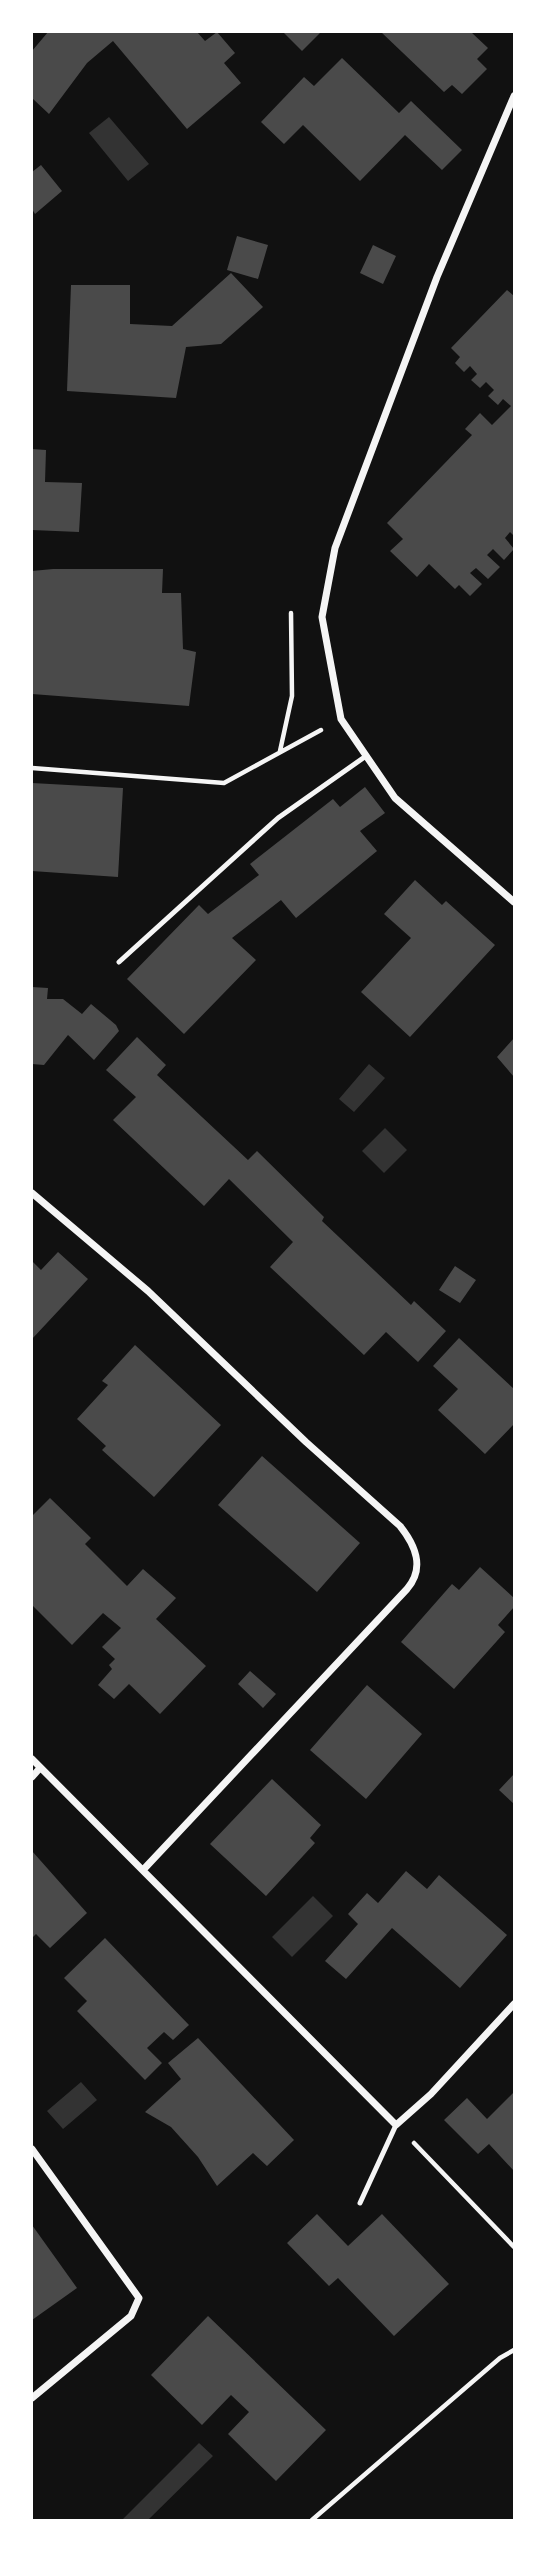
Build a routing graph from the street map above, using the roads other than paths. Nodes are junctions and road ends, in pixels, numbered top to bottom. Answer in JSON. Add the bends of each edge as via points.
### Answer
{"nodes":[{"id":1,"x":514,"y":96,"type":"edge"},
{"id":2,"x":366,"y":756,"type":"junction"},
{"id":3,"x":514,"y":902,"type":"edge"},
{"id":4,"x":119,"y":962,"type":"dead end"},
{"id":5,"x":32,"y":1194,"type":"edge"},
{"id":6,"x":32,"y":1759,"type":"edge"},
{"id":7,"x":40,"y":1769,"type":"junction"},
{"id":8,"x":32,"y":1777,"type":"edge"},
{"id":9,"x":143,"y":1870,"type":"junction"},
{"id":10,"x":514,"y":2004,"type":"edge"},
{"id":11,"x":396,"y":2124,"type":"junction"},
{"id":12,"x":32,"y":2149,"type":"edge"},
{"id":13,"x":360,"y":2203,"type":"dead end"},
{"id":14,"x":32,"y":2398,"type":"edge"}],
"edges":[{"from":1,"to":2,"type":"street","via":[[437,277],[335,548],[322,617],[341,719]]},
{"from":2,"to":3,"type":"street","via":[[395,797]]},
{"from":2,"to":4,"type":"lane","via":[[278,818]]},
{"from":5,"to":9,"type":"street","via":[[148,1291],[400,1526],[416,1555],[418,1571],[407,1589]]},
{"from":6,"to":7,"type":"street"},
{"from":7,"to":8,"type":"street"},
{"from":7,"to":9,"type":"street"},
{"from":9,"to":11,"type":"street"},
{"from":10,"to":11,"type":"street","via":[[431,2094]]},
{"from":11,"to":13,"type":"lane"},
{"from":12,"to":14,"type":"street","via":[[139,2298],[131,2316]]}]}
